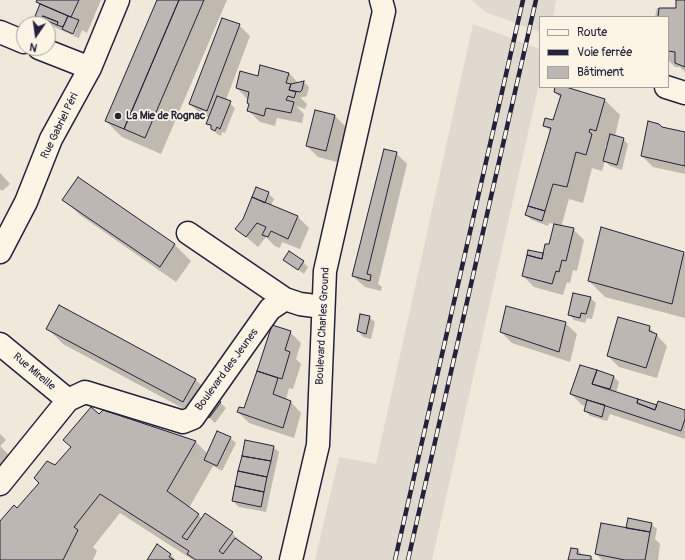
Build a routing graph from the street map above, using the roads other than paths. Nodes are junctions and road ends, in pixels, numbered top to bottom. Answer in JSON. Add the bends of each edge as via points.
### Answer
{"nodes":[{"id":1,"x":118,"y":0,"type":"edge"},
{"id":2,"x":381,"y":0,"type":"edge"},
{"id":3,"x":0,"y":32,"type":"edge"},
{"id":4,"x":16,"y":39,"type":"edge"},
{"id":5,"x":56,"y":55,"type":"edge"},
{"id":6,"x":90,"y":68,"type":"junction"},
{"id":7,"x":669,"y":88,"type":"edge"},
{"id":8,"x":685,"y":93,"type":"edge"},
{"id":9,"x":188,"y":233,"type":"dead end"},
{"id":10,"x":0,"y":252,"type":"edge"},
{"id":11,"x":286,"y":300,"type":"junction"},
{"id":12,"x":322,"y":307,"type":"junction"},
{"id":13,"x":0,"y":344,"type":"edge"},
{"id":14,"x":68,"y":400,"type":"junction"},
{"id":15,"x":0,"y":484,"type":"edge"},
{"id":16,"x":291,"y":560,"type":"edge"}],
"edges":[{"from":1,"to":6,"type":"street","name":"Rue Gabriel Péri"},
{"from":2,"to":12,"type":"street","name":"Boulevard Charles Ground","via":[[384,11],[325,271]]},
{"from":3,"to":4,"type":"street"},
{"from":5,"to":6,"type":"street"},
{"from":6,"to":10,"type":"street","name":"Rue Gabriel Péri","via":[[51,139],[26,202]]},
{"from":7,"to":8,"type":"street"},
{"from":9,"to":11,"type":"street"},
{"from":11,"to":12,"type":"street"},
{"from":11,"to":14,"type":"street","name":"Boulevard des Jeunes","via":[[270,310],[193,418],[183,422],[85,392]]},
{"from":12,"to":16,"type":"street","name":"Boulevard Charles Ground","via":[[318,445]]},
{"from":13,"to":14,"type":"street","name":"Rue Mireille"},
{"from":14,"to":15,"type":"street","name":"Boulevard des Jeunes"}]}
